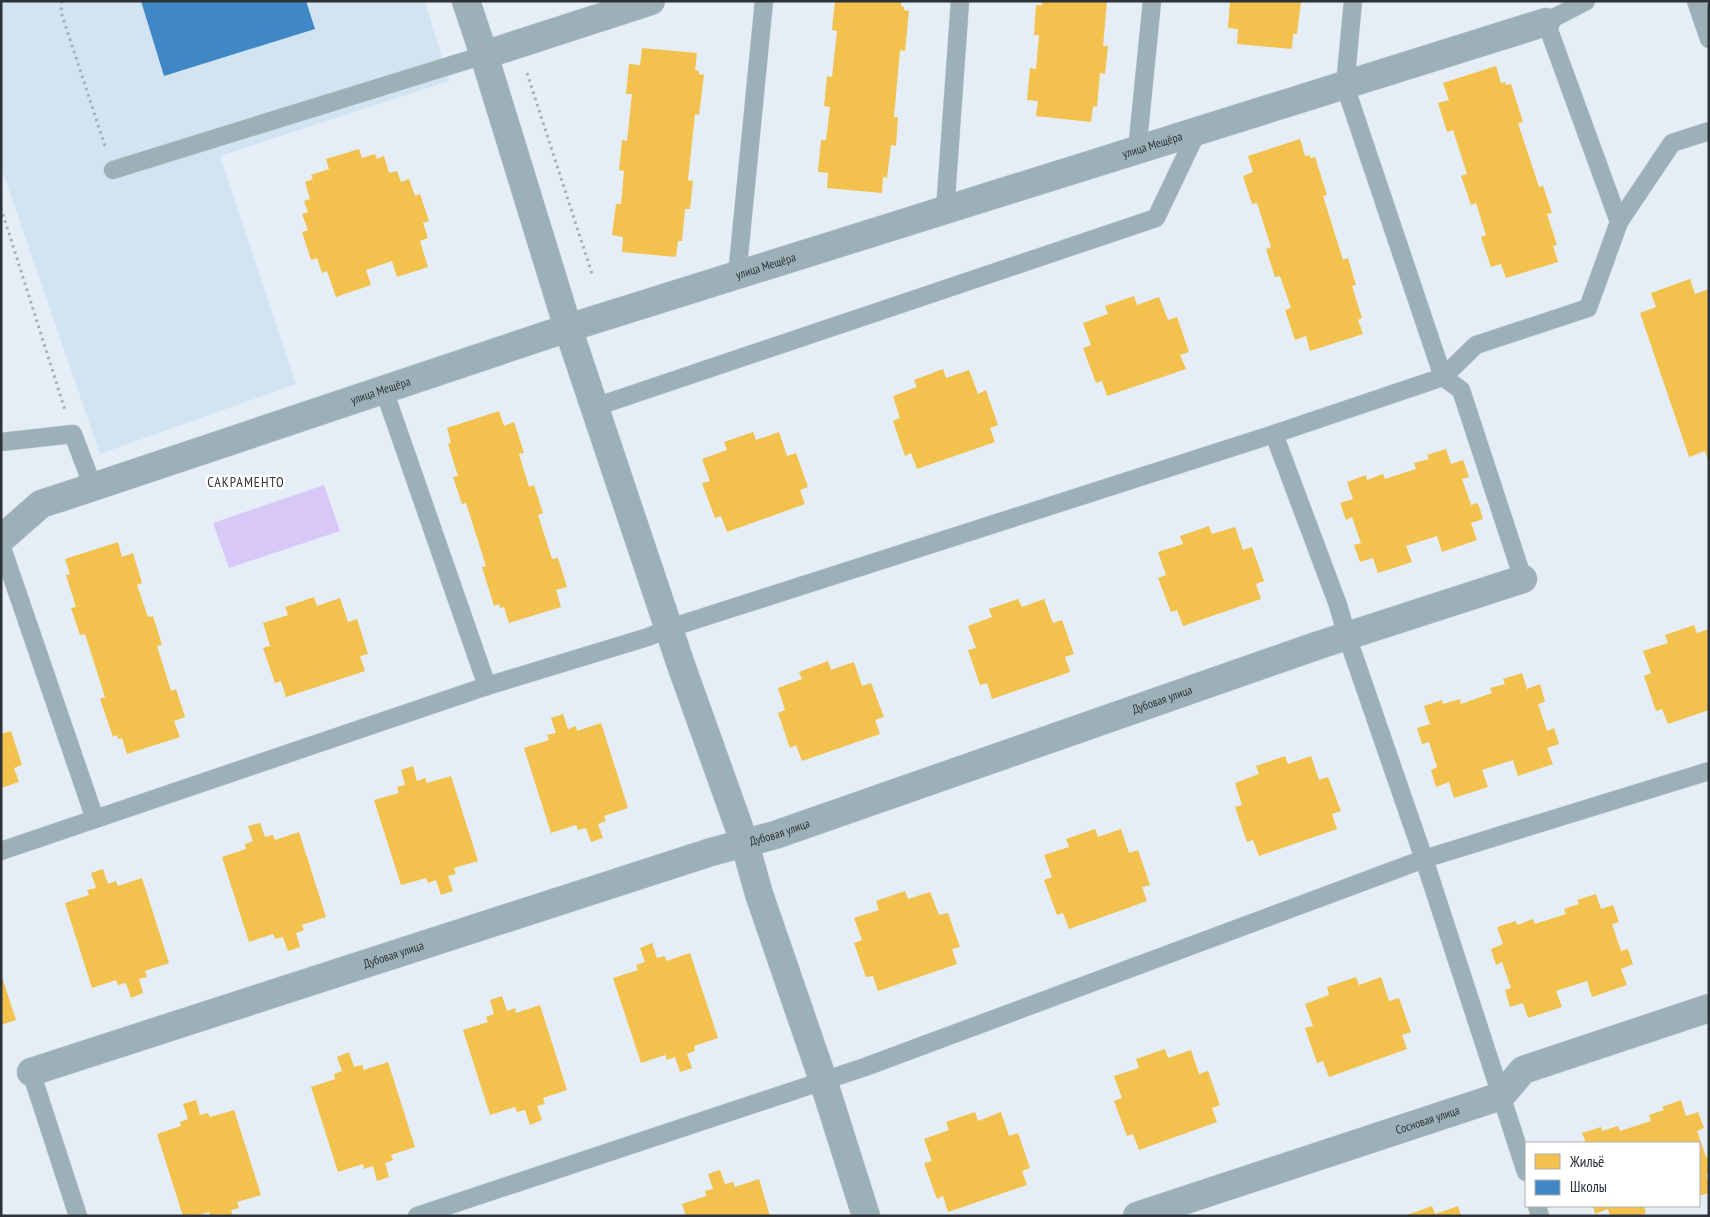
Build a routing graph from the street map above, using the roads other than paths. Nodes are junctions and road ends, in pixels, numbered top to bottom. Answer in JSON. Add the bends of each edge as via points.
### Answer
{"nodes":[{"id":1,"x":466,"y":1,"type":"edge"},
{"id":2,"x":650,"y":1,"type":"edge"},
{"id":3,"x":764,"y":1,"type":"edge"},
{"id":4,"x":960,"y":1,"type":"edge"},
{"id":5,"x":1152,"y":1,"type":"edge"},
{"id":6,"x":1353,"y":1,"type":"edge"},
{"id":7,"x":1586,"y":1,"type":"edge"},
{"id":8,"x":1696,"y":1,"type":"edge"},
{"id":9,"x":1546,"y":22,"type":"junction"},
{"id":10,"x":1709,"y":38,"type":"edge"},
{"id":11,"x":484,"y":55,"type":"junction"},
{"id":12,"x":1345,"y":86,"type":"junction"},
{"id":13,"x":1709,"y":131,"type":"edge"},
{"id":14,"x":1197,"y":132,"type":"junction"},
{"id":15,"x":1137,"y":151,"type":"junction"},
{"id":16,"x":113,"y":170,"type":"road end"},
{"id":17,"x":945,"y":211,"type":"junction"},
{"id":18,"x":1619,"y":222,"type":"junction"},
{"id":19,"x":737,"y":276,"type":"junction"},
{"id":20,"x":568,"y":328,"type":"junction"},
{"id":21,"x":1443,"y":377,"type":"junction"},
{"id":22,"x":384,"y":390,"type":"junction"},
{"id":23,"x":595,"y":407,"type":"junction"},
{"id":24,"x":1274,"y":434,"type":"junction"},
{"id":25,"x":1,"y":442,"type":"edge"},
{"id":26,"x":93,"y":487,"type":"junction"},
{"id":27,"x":1,"y":539,"type":"edge"},
{"id":28,"x":1,"y":545,"type":"edge"},
{"id":29,"x":1523,"y":579,"type":"joint"},
{"id":30,"x":670,"y":628,"type":"junction"},
{"id":31,"x":1346,"y":636,"type":"junction"},
{"id":32,"x":487,"y":686,"type":"junction"},
{"id":33,"x":1709,"y":771,"type":"edge"},
{"id":34,"x":95,"y":819,"type":"junction"},
{"id":35,"x":744,"y":844,"type":"junction"},
{"id":36,"x":1,"y":851,"type":"edge"},
{"id":37,"x":1424,"y":859,"type":"junction"},
{"id":38,"x":1709,"y":1008,"type":"edge"},
{"id":39,"x":31,"y":1072,"type":"joint"},
{"id":40,"x":823,"y":1080,"type":"junction"},
{"id":41,"x":1501,"y":1096,"type":"junction"},
{"id":42,"x":1525,"y":1169,"type":"edge"},
{"id":43,"x":78,"y":1216,"type":"edge"},
{"id":44,"x":417,"y":1216,"type":"edge"},
{"id":45,"x":866,"y":1216,"type":"edge"},
{"id":46,"x":1137,"y":1216,"type":"edge"}],
"edges":[{"from":1,"to":11,"type":"street"},
{"from":2,"to":11,"type":"street"},
{"from":3,"to":19,"type":"lane"},
{"from":4,"to":17,"type":"lane"},
{"from":5,"to":15,"type":"lane"},
{"from":6,"to":12,"type":"lane"},
{"from":7,"to":9,"type":"lane"},
{"from":8,"to":10,"type":"lane"},
{"from":9,"to":12,"type":"street","name":"улица Мещёра"},
{"from":9,"to":18,"type":"lane"},
{"from":11,"to":16,"type":"lane"},
{"from":11,"to":20,"type":"street"},
{"from":12,"to":14,"type":"street","name":"улица Мещёра"},
{"from":12,"to":21,"type":"lane"},
{"from":13,"to":18,"type":"lane","via":[[1672,143]]},
{"from":14,"to":15,"type":"street","name":"улица Мещёра"},
{"from":14,"to":23,"type":"lane","via":[[1156,218]]},
{"from":15,"to":17,"type":"street","name":"улица Мещёра"},
{"from":17,"to":19,"type":"street","name":"улица Мещёра"},
{"from":18,"to":21,"type":"lane","via":[[1588,308],[1476,345]]},
{"from":19,"to":20,"type":"street","name":"улица Мещёра"},
{"from":20,"to":22,"type":"street","name":"улица Мещёра"},
{"from":20,"to":23,"type":"street"},
{"from":21,"to":24,"type":"lane"},
{"from":21,"to":29,"type":"lane","via":[[1461,390]]},
{"from":22,"to":26,"type":"street","name":"улица Мещёра"},
{"from":22,"to":32,"type":"lane"},
{"from":23,"to":30,"type":"street"},
{"from":24,"to":30,"type":"lane"},
{"from":24,"to":31,"type":"lane","via":[[1338,606]]},
{"from":25,"to":26,"type":"lane","via":[[73,434]]},
{"from":26,"to":27,"type":"street","name":"улица Мещёра","via":[[41,504]]},
{"from":28,"to":34,"type":"lane"},
{"from":29,"to":31,"type":"street","name":"Дубовая улица"},
{"from":30,"to":32,"type":"lane"},
{"from":30,"to":35,"type":"street"},
{"from":31,"to":35,"type":"street","name":"Дубовая улица"},
{"from":31,"to":37,"type":"lane"},
{"from":32,"to":34,"type":"lane"},
{"from":33,"to":37,"type":"lane"},
{"from":34,"to":36,"type":"lane"},
{"from":35,"to":39,"type":"street","name":"Дубовая улица"},
{"from":35,"to":40,"type":"street"},
{"from":37,"to":40,"type":"lane"},
{"from":37,"to":41,"type":"lane"},
{"from":38,"to":41,"type":"street","via":[[1523,1070]]},
{"from":39,"to":43,"type":"lane"},
{"from":40,"to":44,"type":"lane"},
{"from":40,"to":45,"type":"street"},
{"from":41,"to":42,"type":"lane"},
{"from":41,"to":46,"type":"street","name":"Сосновая улица"}]}
